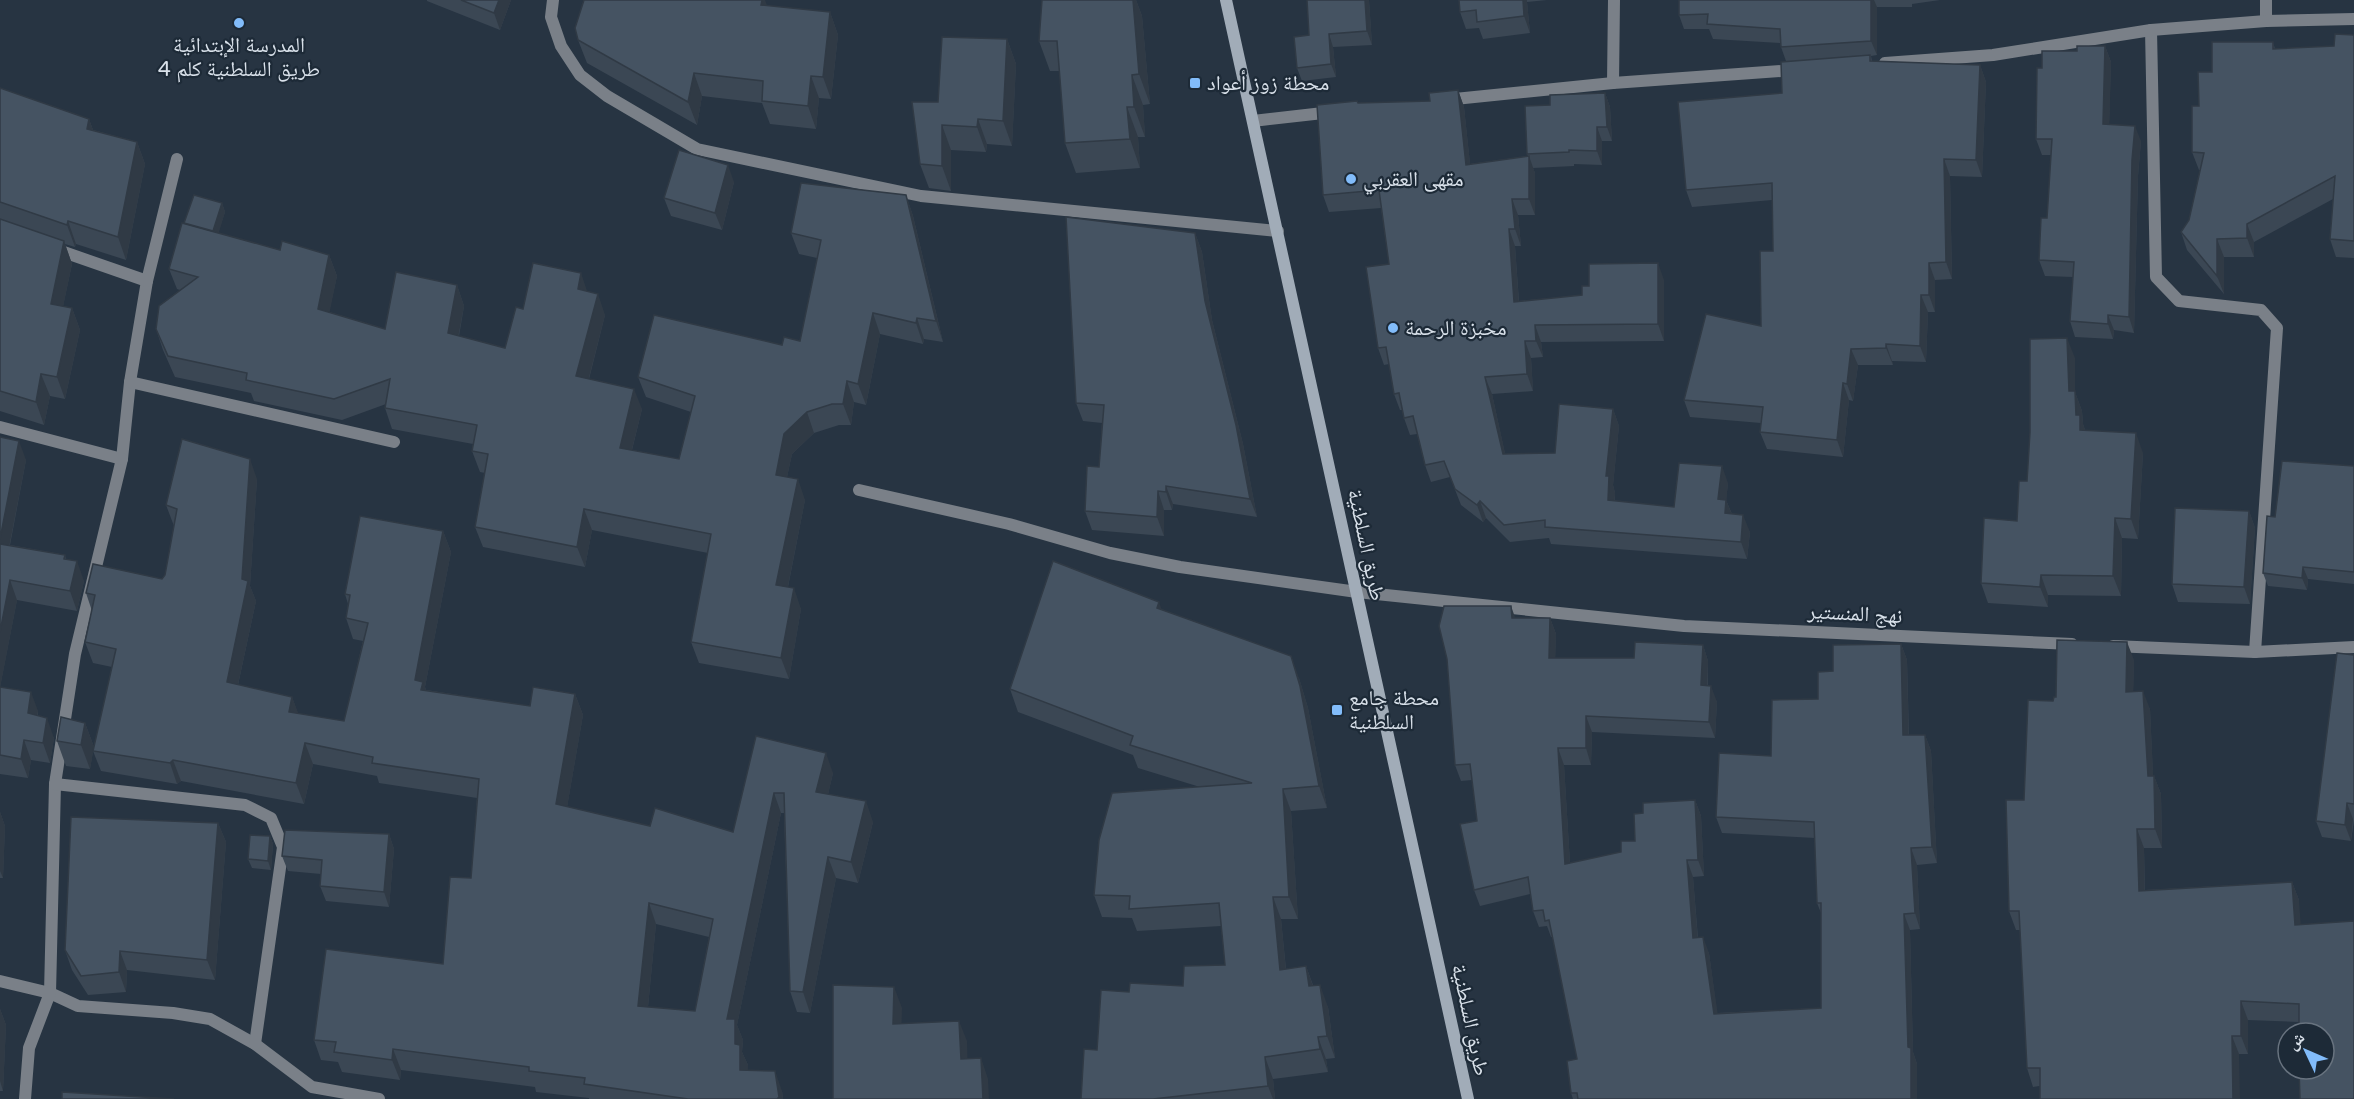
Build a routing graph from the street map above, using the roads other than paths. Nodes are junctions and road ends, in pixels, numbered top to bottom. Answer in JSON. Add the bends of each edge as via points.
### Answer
{"nodes":[{"id":1,"x":553,"y":0,"type":"edge"},
{"id":2,"x":1226,"y":0,"type":"edge"},
{"id":3,"x":1614,"y":0,"type":"edge"},
{"id":4,"x":2266,"y":0,"type":"edge"},
{"id":5,"x":2354,"y":19,"type":"edge"},
{"id":6,"x":2266,"y":21,"type":"junction"},
{"id":7,"x":2151,"y":30,"type":"junction"},
{"id":8,"x":1874,"y":64,"type":"edge"},
{"id":9,"x":1803,"y":69,"type":"edge"},
{"id":10,"x":1613,"y":83,"type":"junction"},
{"id":11,"x":1427,"y":102,"type":"edge"},
{"id":12,"x":1346,"y":111,"type":"edge"},
{"id":13,"x":1253,"y":120,"type":"junction"},
{"id":14,"x":177,"y":159,"type":"dead end"},
{"id":15,"x":1278,"y":231,"type":"junction"},
{"id":16,"x":45,"y":246,"type":"edge"},
{"id":17,"x":147,"y":281,"type":"junction"},
{"id":18,"x":130,"y":382,"type":"junction"},
{"id":19,"x":0,"y":427,"type":"edge"},
{"id":20,"x":394,"y":442,"type":"dead end"},
{"id":21,"x":122,"y":459,"type":"junction"},
{"id":22,"x":859,"y":490,"type":"dead end"},
{"id":23,"x":1357,"y":592,"type":"junction"},
{"id":24,"x":2354,"y":647,"type":"edge"},
{"id":25,"x":2254,"y":652,"type":"junction"},
{"id":26,"x":55,"y":784,"type":"junction"},
{"id":27,"x":0,"y":981,"type":"edge"},
{"id":28,"x":50,"y":993,"type":"junction"},
{"id":29,"x":255,"y":1044,"type":"junction"},
{"id":30,"x":25,"y":1099,"type":"edge"},
{"id":31,"x":379,"y":1099,"type":"edge"},
{"id":32,"x":1468,"y":1099,"type":"edge"}],
"edges":[{"from":1,"to":15,"type":"street","via":[[551,17],[561,46],[580,75],[607,96],[697,149],[921,196]]},
{"from":2,"to":13,"type":"main road","name":"طريق السلطنية"},
{"from":3,"to":10,"type":"street"},
{"from":4,"to":6,"type":"street"},
{"from":5,"to":6,"type":"street"},
{"from":6,"to":7,"type":"street"},
{"from":7,"to":8,"type":"street","via":[[1993,55]]},
{"from":7,"to":25,"type":"street","via":[[2156,277],[2179,301],[2261,310],[2277,328]]},
{"from":9,"to":10,"type":"street"},
{"from":10,"to":11,"type":"street"},
{"from":12,"to":13,"type":"street"},
{"from":13,"to":15,"type":"main road","name":"طريق السلطنية"},
{"from":14,"to":17,"type":"street"},
{"from":15,"to":23,"type":"main road","name":"طريق السلطنية"},
{"from":16,"to":17,"type":"street"},
{"from":17,"to":18,"type":"street"},
{"from":18,"to":20,"type":"street"},
{"from":18,"to":21,"type":"street"},
{"from":19,"to":21,"type":"street"},
{"from":21,"to":26,"type":"street","via":[[75,654]]},
{"from":22,"to":23,"type":"street","name":"نهج المنستير","via":[[1009,524],[1110,553]]},
{"from":23,"to":25,"type":"street","name":"نهج المنستير","via":[[1684,626]]},
{"from":23,"to":32,"type":"main road","name":"طريق السلطنية"},
{"from":24,"to":25,"type":"street","name":"نهج المنستير"},
{"from":26,"to":28,"type":"street"},
{"from":26,"to":29,"type":"street","via":[[245,805],[271,818],[283,846]]},
{"from":27,"to":28,"type":"street"},
{"from":28,"to":29,"type":"street","via":[[78,1006],[210,1019]]},
{"from":28,"to":30,"type":"street","via":[[29,1048]]},
{"from":29,"to":31,"type":"street","via":[[312,1087]]}]}
